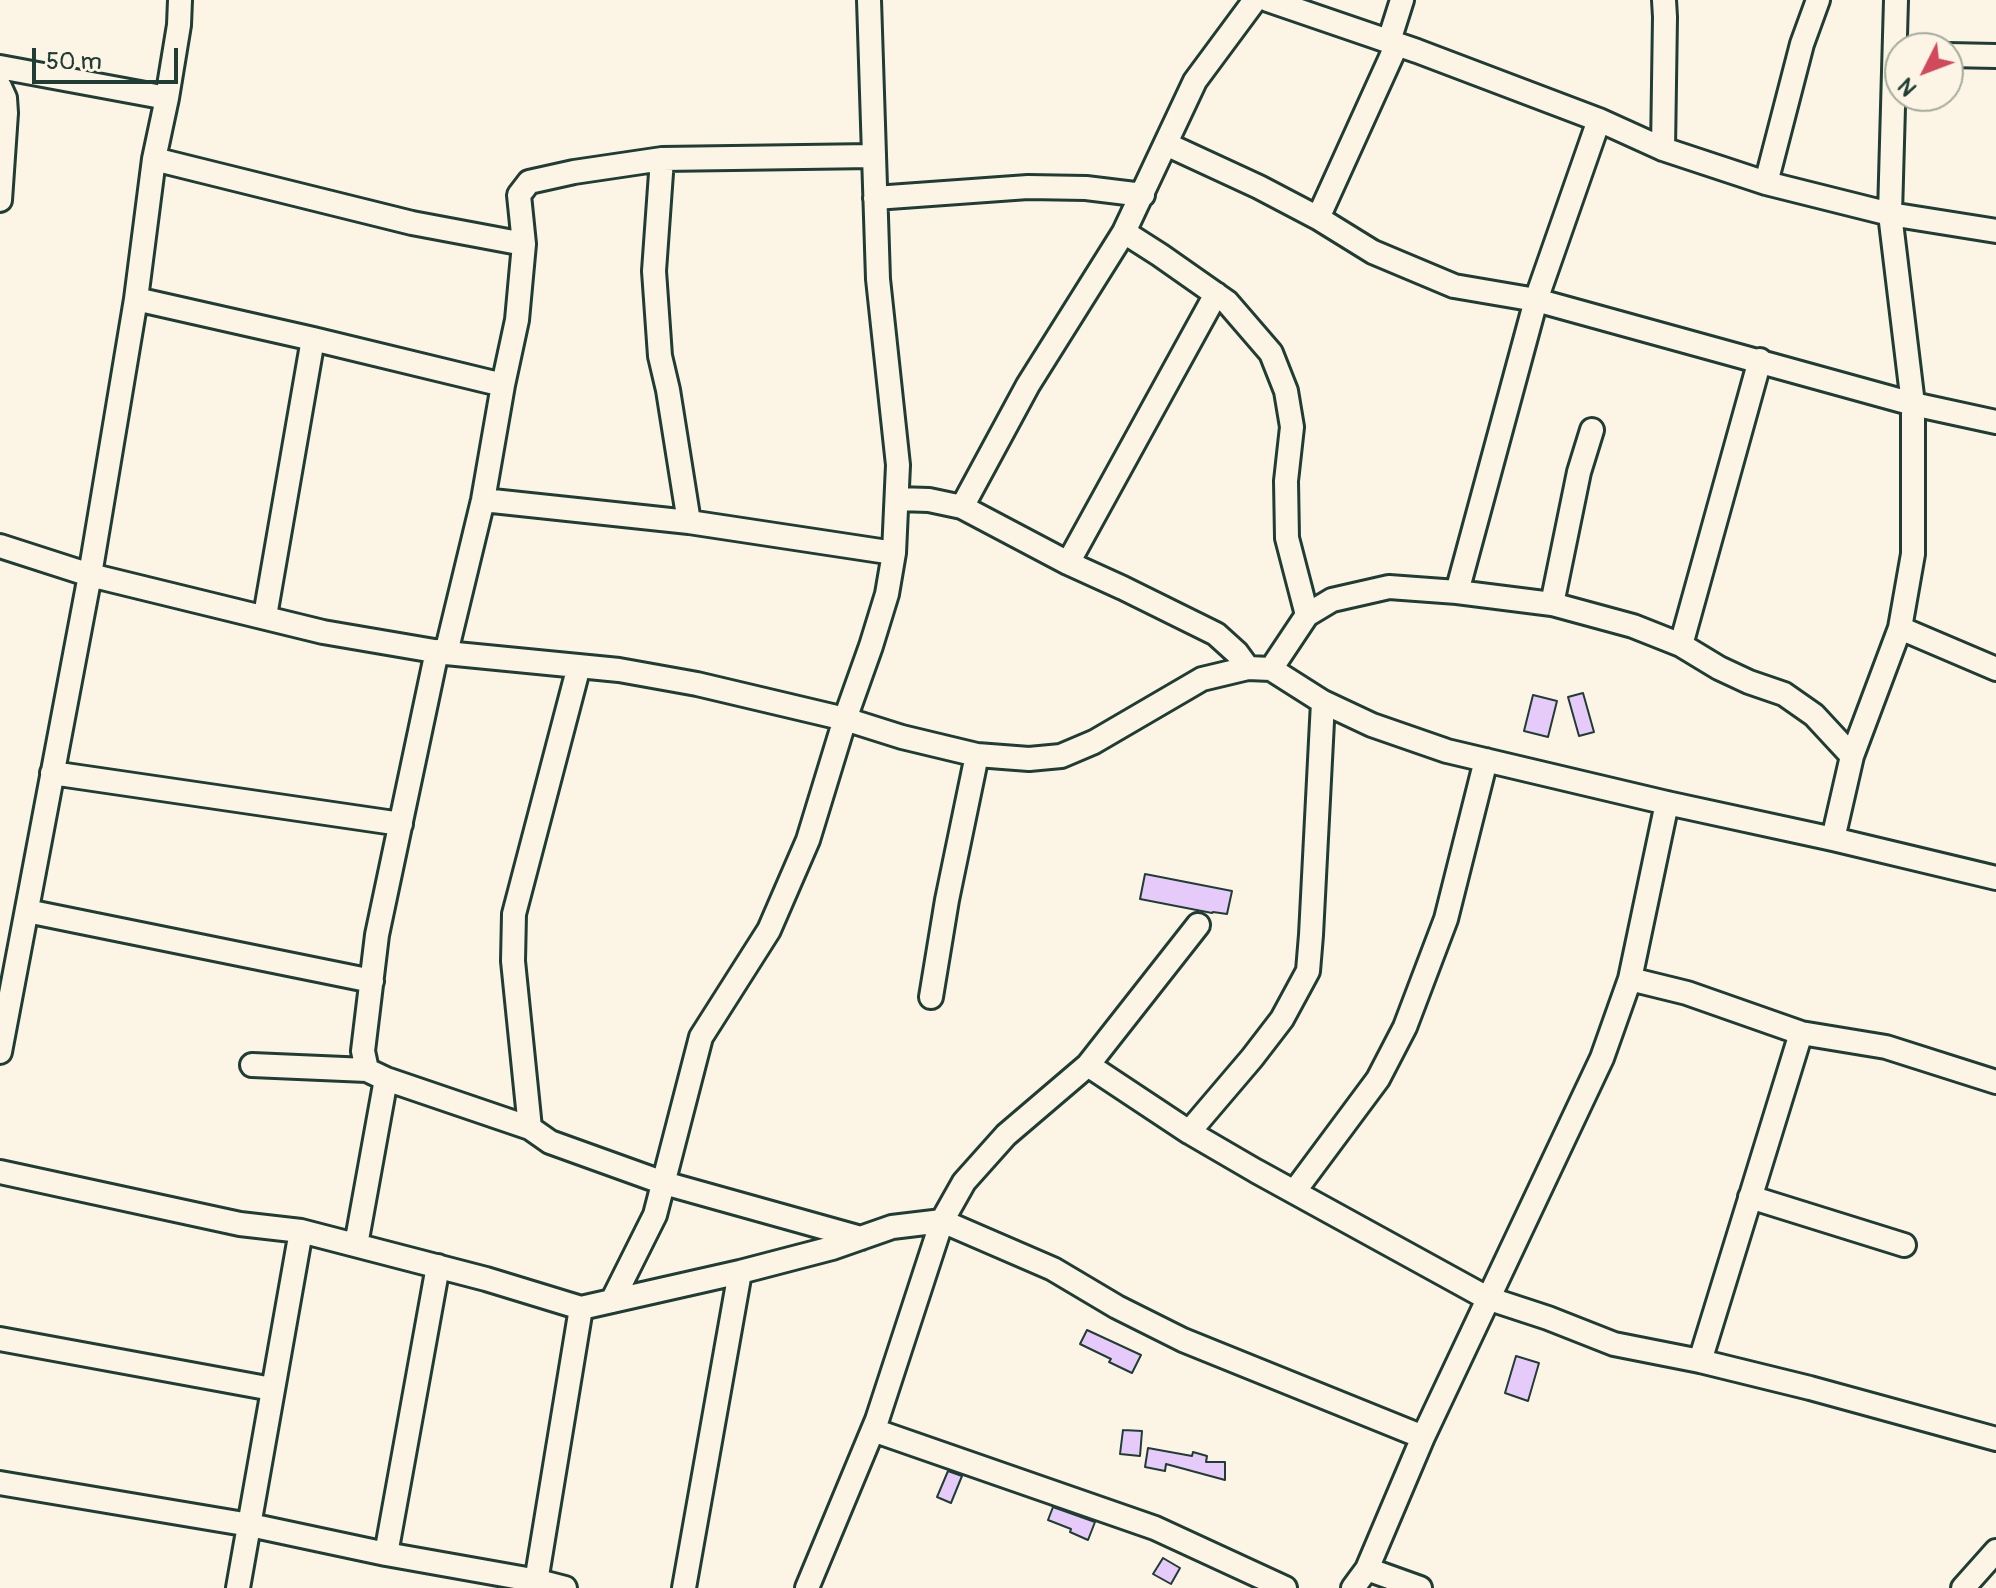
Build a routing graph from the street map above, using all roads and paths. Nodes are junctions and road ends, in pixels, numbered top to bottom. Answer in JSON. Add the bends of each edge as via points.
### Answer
{"nodes":[{"id":1,"x":180,"y":0,"type":"edge"},
{"id":2,"x":869,"y":0,"type":"edge"},
{"id":3,"x":1255,"y":0,"type":"edge"},
{"id":4,"x":1268,"y":0,"type":"edge"},
{"id":5,"x":1402,"y":0,"type":"edge"},
{"id":6,"x":1664,"y":0,"type":"edge"},
{"id":7,"x":1818,"y":0,"type":"edge"},
{"id":8,"x":1896,"y":0,"type":"edge"},
{"id":9,"x":1897,"y":32,"type":"edge"},
{"id":10,"x":1393,"y":43,"type":"junction"},
{"id":11,"x":1964,"y":55,"type":"edge"},
{"id":12,"x":1996,"y":56,"type":"edge"},
{"id":13,"x":0,"y":67,"type":"edge"},
{"id":14,"x":0,"y":87,"type":"edge"},
{"id":15,"x":167,"y":98,"type":"junction"},
{"id":16,"x":1894,"y":112,"type":"edge"},
{"id":17,"x":1599,"y":120,"type":"junction"},
{"id":18,"x":1166,"y":144,"type":"junction"},
{"id":19,"x":1663,"y":149,"type":"junction"},
{"id":20,"x":873,"y":156,"type":"junction"},
{"id":21,"x":154,"y":159,"type":"junction"},
{"id":22,"x":662,"y":159,"type":"junction"},
{"id":23,"x":1766,"y":183,"type":"junction"},
{"id":24,"x":1143,"y":195,"type":"junction"},
{"id":25,"x":875,"y":198,"type":"junction"},
{"id":26,"x":0,"y":200,"type":"edge"},
{"id":27,"x":1890,"y":214,"type":"junction"},
{"id":28,"x":1318,"y":218,"type":"junction"},
{"id":29,"x":1996,"y":231,"type":"edge"},
{"id":30,"x":1124,"y":232,"type":"junction"},
{"id":31,"x":524,"y":244,"type":"junction"},
{"id":32,"x":1216,"y":294,"type":"junction"},
{"id":33,"x":136,"y":299,"type":"junction"},
{"id":34,"x":1536,"y":300,"type":"junction"},
{"id":35,"x":313,"y":339,"type":"junction"},
{"id":36,"x":1760,"y":360,"type":"junction"},
{"id":37,"x":503,"y":385,"type":"junction"},
{"id":38,"x":1913,"y":404,"type":"junction"},
{"id":39,"x":1996,"y":422,"type":"edge"},
{"id":40,"x":1592,"y":430,"type":"dead end"},
{"id":41,"x":897,"y":499,"type":"junction"},
{"id":42,"x":483,"y":500,"type":"junction"},
{"id":43,"x":962,"y":507,"type":"junction"},
{"id":44,"x":689,"y":522,"type":"junction"},
{"id":45,"x":0,"y":546,"type":"edge"},
{"id":46,"x":894,"y":553,"type":"junction"},
{"id":47,"x":1068,"y":563,"type":"junction"},
{"id":48,"x":90,"y":575,"type":"junction"},
{"id":49,"x":1457,"y":592,"type":"junction"},
{"id":50,"x":1552,"y":604,"type":"junction"},
{"id":51,"x":1307,"y":615,"type":"junction"},
{"id":52,"x":265,"y":616,"type":"junction"},
{"id":53,"x":1900,"y":628,"type":"junction"},
{"id":54,"x":1681,"y":645,"type":"junction"},
{"id":55,"x":441,"y":652,"type":"junction"},
{"id":56,"x":579,"y":666,"type":"junction"},
{"id":57,"x":1248,"y":668,"type":"junction"},
{"id":58,"x":1271,"y":669,"type":"junction"},
{"id":59,"x":1996,"y":669,"type":"edge"},
{"id":60,"x":1323,"y":702,"type":"junction"},
{"id":61,"x":845,"y":719,"type":"junction"},
{"id":62,"x":977,"y":755,"type":"junction"},
{"id":63,"x":1852,"y":756,"type":"junction"},
{"id":64,"x":1486,"y":760,"type":"junction"},
{"id":65,"x":52,"y":773,"type":"junction"},
{"id":66,"x":1667,"y":803,"type":"junction"},
{"id":67,"x":401,"y":824,"type":"junction"},
{"id":68,"x":1833,"y":839,"type":"junction"},
{"id":69,"x":1996,"y":878,"type":"edge"},
{"id":70,"x":27,"y":911,"type":"junction"},
{"id":71,"x":1198,"y":925,"type":"dead end"},
{"id":72,"x":1630,"y":979,"type":"junction"},
{"id":73,"x":372,"y":981,"type":"junction"},
{"id":74,"x":931,"y":997,"type":"dead end"},
{"id":75,"x":1801,"y":1033,"type":"junction"},
{"id":76,"x":1,"y":1040,"type":"edge"},
{"id":77,"x":252,"y":1065,"type":"dead end"},
{"id":78,"x":1088,"y":1065,"type":"junction"},
{"id":79,"x":377,"y":1075,"type":"junction"},
{"id":80,"x":1996,"y":1082,"type":"edge"},
{"id":81,"x":530,"y":1128,"type":"junction"},
{"id":82,"x":1189,"y":1132,"type":"junction"},
{"id":83,"x":0,"y":1172,"type":"edge"},
{"id":84,"x":664,"y":1183,"type":"junction"},
{"id":85,"x":1294,"y":1192,"type":"junction"},
{"id":86,"x":1750,"y":1197,"type":"junction"},
{"id":87,"x":942,"y":1221,"type":"junction"},
{"id":88,"x":301,"y":1231,"type":"junction"},
{"id":89,"x":861,"y":1238,"type":"junction"},
{"id":90,"x":356,"y":1245,"type":"junction"},
{"id":91,"x":1904,"y":1245,"type":"dead end"},
{"id":92,"x":438,"y":1266,"type":"junction"},
{"id":93,"x":740,"y":1272,"type":"junction"},
{"id":94,"x":1487,"y":1298,"type":"junction"},
{"id":95,"x":612,"y":1301,"type":"junction"},
{"id":96,"x":581,"y":1308,"type":"junction"},
{"id":97,"x":0,"y":1339,"type":"edge"},
{"id":98,"x":1700,"y":1361,"type":"junction"},
{"id":99,"x":272,"y":1389,"type":"junction"},
{"id":100,"x":873,"y":1430,"type":"junction"},
{"id":101,"x":1423,"y":1437,"type":"junction"},
{"id":102,"x":1996,"y":1439,"type":"edge"},
{"id":103,"x":0,"y":1483,"type":"edge"},
{"id":104,"x":250,"y":1525,"type":"junction"},
{"id":105,"x":1996,"y":1551,"type":"edge"},
{"id":106,"x":386,"y":1554,"type":"junction"},
{"id":107,"x":1367,"y":1569,"type":"junction"},
{"id":108,"x":536,"y":1585,"type":"edge"},
{"id":109,"x":238,"y":1588,"type":"edge"},
{"id":110,"x":565,"y":1588,"type":"edge"},
{"id":111,"x":684,"y":1588,"type":"edge"},
{"id":112,"x":807,"y":1588,"type":"edge"},
{"id":113,"x":1285,"y":1588,"type":"edge"},
{"id":114,"x":1353,"y":1588,"type":"edge"},
{"id":115,"x":1420,"y":1588,"type":"edge"},
{"id":116,"x":1963,"y":1588,"type":"edge"}],
"edges":[{"from":1,"to":15,"type":"street"},
{"from":2,"to":20,"type":"street"},
{"from":3,"to":18,"type":"street","via":[[1195,81]]},
{"from":4,"to":10,"type":"street"},
{"from":5,"to":10,"type":"street"},
{"from":6,"to":19,"type":"street"},
{"from":7,"to":23,"type":"street"},
{"from":8,"to":9,"type":"street"},
{"from":10,"to":17,"type":"street"},
{"from":10,"to":28,"type":"street"},
{"from":11,"to":12,"type":"street"},
{"from":13,"to":15,"type":"street"},
{"from":14,"to":26,"type":"street","via":[[6,113]]},
{"from":15,"to":21,"type":"street"},
{"from":16,"to":27,"type":"street"},
{"from":17,"to":19,"type":"street"},
{"from":17,"to":34,"type":"street"},
{"from":18,"to":24,"type":"street"},
{"from":18,"to":28,"type":"street"},
{"from":19,"to":23,"type":"street"},
{"from":20,"to":22,"type":"street"},
{"from":20,"to":25,"type":"street"},
{"from":21,"to":31,"type":"street","via":[[412,223]]},
{"from":21,"to":33,"type":"street"},
{"from":22,"to":31,"type":"street","via":[[529,182],[519,195]]},
{"from":22,"to":44,"type":"street","via":[[654,271],[660,356]]},
{"from":23,"to":27,"type":"street"},
{"from":24,"to":25,"type":"street","via":[[1028,187]]},
{"from":24,"to":30,"type":"street"},
{"from":25,"to":41,"type":"street"},
{"from":27,"to":29,"type":"street"},
{"from":27,"to":38,"type":"street"},
{"from":28,"to":34,"type":"street","via":[[1373,252],[1454,286]]},
{"from":30,"to":32,"type":"street"},
{"from":30,"to":43,"type":"street","via":[[1028,385]]},
{"from":31,"to":37,"type":"street","via":[[517,320]]},
{"from":32,"to":47,"type":"street"},
{"from":32,"to":51,"type":"street","via":[[1271,353],[1286,391],[1292,427],[1287,538]]},
{"from":33,"to":35,"type":"street"},
{"from":33,"to":48,"type":"street"},
{"from":34,"to":36,"type":"street"},
{"from":34,"to":49,"type":"street"},
{"from":35,"to":37,"type":"street"},
{"from":35,"to":52,"type":"street"},
{"from":36,"to":38,"type":"street"},
{"from":36,"to":54,"type":"street"},
{"from":37,"to":42,"type":"street"},
{"from":38,"to":39,"type":"street"},
{"from":38,"to":53,"type":"street","via":[[1913,554]]},
{"from":40,"to":50,"type":"street"},
{"from":41,"to":43,"type":"street"},
{"from":41,"to":46,"type":"street"},
{"from":42,"to":44,"type":"street"},
{"from":42,"to":55,"type":"street"},
{"from":43,"to":47,"type":"street"},
{"from":44,"to":46,"type":"street"},
{"from":45,"to":48,"type":"street"},
{"from":46,"to":61,"type":"street","via":[[887,594]]},
{"from":47,"to":57,"type":"street","via":[[1216,634]]},
{"from":48,"to":52,"type":"street"},
{"from":48,"to":65,"type":"street"},
{"from":49,"to":50,"type":"street"},
{"from":49,"to":51,"type":"street","via":[[1389,587],[1332,600]]},
{"from":50,"to":54,"type":"street"},
{"from":51,"to":58,"type":"street"},
{"from":52,"to":55,"type":"street","via":[[323,632]]},
{"from":53,"to":59,"type":"street"},
{"from":53,"to":63,"type":"street"},
{"from":54,"to":63,"type":"street","via":[[1719,668],[1784,694],[1814,715]]},
{"from":55,"to":56,"type":"street"},
{"from":55,"to":67,"type":"street"},
{"from":56,"to":61,"type":"street","via":[[697,684]]},
{"from":56,"to":81,"type":"street","via":[[514,914],[513,961]]},
{"from":57,"to":58,"type":"street"},
{"from":57,"to":62,"type":"street","via":[[1202,679],[1061,756]]},
{"from":58,"to":60,"type":"street"},
{"from":60,"to":64,"type":"street","via":[[1372,725]]},
{"from":60,"to":82,"type":"street","via":[[1308,971],[1282,1019]]},
{"from":61,"to":62,"type":"street"},
{"from":61,"to":84,"type":"street","via":[[808,840],[769,930],[701,1037]]},
{"from":62,"to":74,"type":"street"},
{"from":63,"to":68,"type":"street"},
{"from":64,"to":66,"type":"street"},
{"from":64,"to":85,"type":"street","via":[[1446,919],[1405,1027],[1378,1079]]},
{"from":65,"to":67,"type":"street"},
{"from":65,"to":70,"type":"street"},
{"from":66,"to":68,"type":"street"},
{"from":66,"to":72,"type":"street"},
{"from":67,"to":73,"type":"street"},
{"from":68,"to":69,"type":"street"},
{"from":70,"to":73,"type":"street"},
{"from":70,"to":76,"type":"street"},
{"from":71,"to":78,"type":"street"},
{"from":72,"to":75,"type":"street"},
{"from":72,"to":94,"type":"street","via":[[1602,1058]]},
{"from":73,"to":79,"type":"street","via":[[363,1051]]},
{"from":75,"to":80,"type":"street","via":[[1886,1047]]},
{"from":75,"to":86,"type":"street"},
{"from":77,"to":79,"type":"street"},
{"from":78,"to":82,"type":"street"},
{"from":78,"to":87,"type":"street","via":[[1006,1135],[964,1182]]},
{"from":79,"to":81,"type":"street"},
{"from":79,"to":90,"type":"street"},
{"from":81,"to":84,"type":"street","via":[[550,1142]]},
{"from":82,"to":85,"type":"street"},
{"from":83,"to":88,"type":"street","via":[[240,1224]]},
{"from":84,"to":89,"type":"street"},
{"from":84,"to":95,"type":"street","via":[[655,1215]]},
{"from":85,"to":94,"type":"street"},
{"from":86,"to":91,"type":"street"},
{"from":86,"to":98,"type":"street"},
{"from":87,"to":89,"type":"street","via":[[892,1227]]},
{"from":87,"to":100,"type":"street"},
{"from":87,"to":101,"type":"street","via":[[1053,1269],[1183,1340]]},
{"from":88,"to":90,"type":"street"},
{"from":88,"to":99,"type":"street"},
{"from":89,"to":93,"type":"street"},
{"from":90,"to":92,"type":"street"},
{"from":92,"to":96,"type":"street"},
{"from":92,"to":106,"type":"street"},
{"from":93,"to":95,"type":"street"},
{"from":93,"to":111,"type":"street"},
{"from":94,"to":98,"type":"street","via":[[1614,1344]]},
{"from":94,"to":101,"type":"street"},
{"from":95,"to":96,"type":"street"},
{"from":96,"to":108,"type":"street"},
{"from":97,"to":99,"type":"street"},
{"from":98,"to":102,"type":"street"},
{"from":99,"to":104,"type":"street"},
{"from":100,"to":112,"type":"street"},
{"from":100,"to":113,"type":"street","via":[[1155,1528]]},
{"from":101,"to":107,"type":"street"},
{"from":103,"to":104,"type":"street"},
{"from":104,"to":106,"type":"street"},
{"from":104,"to":109,"type":"street"},
{"from":105,"to":116,"type":"street"},
{"from":106,"to":108,"type":"street"},
{"from":107,"to":114,"type":"street"},
{"from":107,"to":115,"type":"street"},
{"from":108,"to":110,"type":"street"}]}
